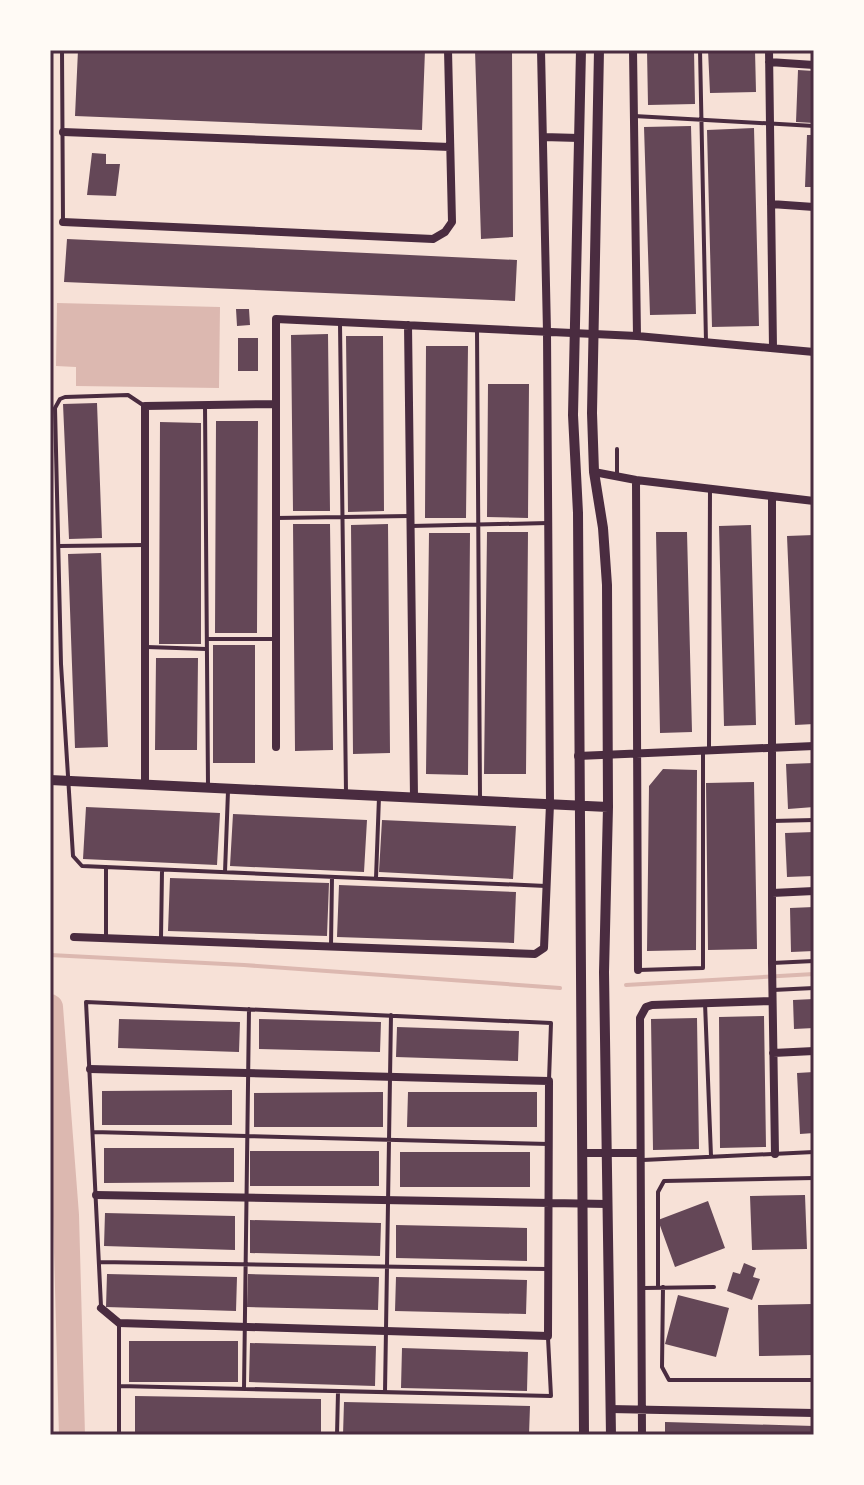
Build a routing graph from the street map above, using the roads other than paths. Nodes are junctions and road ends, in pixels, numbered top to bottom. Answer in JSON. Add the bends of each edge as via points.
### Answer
{"nodes":[{"id":1,"x":62,"y":50,"type":"edge"},
{"id":2,"x":448,"y":50,"type":"edge"},
{"id":3,"x":541,"y":50,"type":"edge"},
{"id":4,"x":581,"y":50,"type":"edge"},
{"id":5,"x":599,"y":50,"type":"edge"},
{"id":6,"x":633,"y":50,"type":"edge"},
{"id":7,"x":700,"y":50,"type":"edge"},
{"id":8,"x":769,"y":50,"type":"edge"},
{"id":9,"x":769,"y":62,"type":"junction"},
{"id":10,"x":814,"y":65,"type":"edge"},
{"id":11,"x":634,"y":116,"type":"junction"},
{"id":12,"x":700,"y":119,"type":"junction"},
{"id":13,"x":770,"y":123,"type":"junction"},
{"id":14,"x":814,"y":126,"type":"edge"},
{"id":15,"x":63,"y":132,"type":"junction"},
{"id":16,"x":543,"y":137,"type":"junction"},
{"id":17,"x":579,"y":138,"type":"junction"},
{"id":18,"x":450,"y":147,"type":"junction"},
{"id":19,"x":771,"y":204,"type":"junction"},
{"id":20,"x":814,"y":207,"type":"edge"},
{"id":21,"x":63,"y":222,"type":"joint"},
{"id":22,"x":340,"y":322,"type":"junction"},
{"id":23,"x":408,"y":325,"type":"junction"},
{"id":24,"x":477,"y":329,"type":"junction"},
{"id":25,"x":547,"y":332,"type":"junction"},
{"id":26,"x":576,"y":333,"type":"junction"},
{"id":27,"x":594,"y":334,"type":"junction"},
{"id":28,"x":637,"y":336,"type":"junction"},
{"id":29,"x":706,"y":342,"type":"junction"},
{"id":30,"x":773,"y":348,"type":"junction"},
{"id":31,"x":814,"y":352,"type":"edge"},
{"id":32,"x":275,"y":404,"type":"junction"},
{"id":33,"x":205,"y":405,"type":"junction"},
{"id":34,"x":145,"y":406,"type":"junction"},
{"id":35,"x":617,"y":449,"type":"dead end"},
{"id":36,"x":594,"y":472,"type":"junction"},
{"id":37,"x":617,"y":478,"type":"junction"},
{"id":38,"x":636,"y":480,"type":"junction"},
{"id":39,"x":710,"y":489,"type":"junction"},
{"id":40,"x":772,"y":496,"type":"junction"},
{"id":41,"x":814,"y":501,"type":"edge"},
{"id":42,"x":341,"y":517,"type":"junction"},
{"id":43,"x":275,"y":518,"type":"junction"},
{"id":44,"x":409,"y":521,"type":"junction"},
{"id":45,"x":548,"y":523,"type":"junction"},
{"id":46,"x":478,"y":525,"type":"junction"},
{"id":47,"x":145,"y":545,"type":"junction"},
{"id":48,"x":58,"y":546,"type":"junction"},
{"id":49,"x":207,"y":639,"type":"junction"},
{"id":50,"x":275,"y":639,"type":"junction"},
{"id":51,"x":145,"y":646,"type":"junction"},
{"id":52,"x":207,"y":649,"type":"junction"},
{"id":53,"x":814,"y":746,"type":"edge"},
{"id":54,"x":276,"y":747,"type":"dead end"},
{"id":55,"x":772,"y":748,"type":"junction"},
{"id":56,"x":706,"y":751,"type":"junction"},
{"id":57,"x":638,"y":754,"type":"junction"},
{"id":58,"x":578,"y":756,"type":"junction"},
{"id":59,"x":607,"y":756,"type":"junction"},
{"id":60,"x":59,"y":780,"type":"edge"},
{"id":61,"x":145,"y":784,"type":"junction"},
{"id":62,"x":208,"y":787,"type":"junction"},
{"id":63,"x":229,"y":788,"type":"junction"},
{"id":64,"x":346,"y":794,"type":"junction"},
{"id":65,"x":379,"y":795,"type":"junction"},
{"id":66,"x":414,"y":797,"type":"junction"},
{"id":67,"x":480,"y":800,"type":"junction"},
{"id":68,"x":550,"y":804,"type":"junction"},
{"id":69,"x":579,"y":805,"type":"junction"},
{"id":70,"x":608,"y":807,"type":"junction"},
{"id":71,"x":814,"y":820,"type":"edge"},
{"id":72,"x":772,"y":821,"type":"junction"},
{"id":73,"x":106,"y":867,"type":"junction"},
{"id":74,"x":162,"y":870,"type":"junction"},
{"id":75,"x":225,"y":872,"type":"junction"},
{"id":76,"x":332,"y":877,"type":"junction"},
{"id":77,"x":376,"y":878,"type":"junction"},
{"id":78,"x":547,"y":886,"type":"junction"},
{"id":79,"x":814,"y":891,"type":"edge"},
{"id":80,"x":772,"y":893,"type":"junction"},
{"id":81,"x":74,"y":937,"type":"dead end"},
{"id":82,"x":106,"y":938,"type":"junction"},
{"id":83,"x":161,"y":940,"type":"junction"},
{"id":84,"x":331,"y":947,"type":"junction"},
{"id":85,"x":814,"y":961,"type":"edge"},
{"id":86,"x":772,"y":966,"type":"junction"},
{"id":87,"x":638,"y":970,"type":"joint"},
{"id":88,"x":772,"y":988,"type":"junction"},
{"id":89,"x":814,"y":988,"type":"edge"},
{"id":90,"x":772,"y":1001,"type":"junction"},
{"id":91,"x":705,"y":1003,"type":"junction"},
{"id":92,"x":249,"y":1009,"type":"junction"},
{"id":93,"x":391,"y":1015,"type":"junction"},
{"id":94,"x":814,"y":1051,"type":"edge"},
{"id":95,"x":773,"y":1053,"type":"junction"},
{"id":96,"x":90,"y":1069,"type":"junction"},
{"id":97,"x":248,"y":1074,"type":"junction"},
{"id":98,"x":391,"y":1078,"type":"junction"},
{"id":99,"x":549,"y":1081,"type":"junction"},
{"id":100,"x":93,"y":1132,"type":"junction"},
{"id":101,"x":247,"y":1137,"type":"junction"},
{"id":102,"x":389,"y":1139,"type":"junction"},
{"id":103,"x":549,"y":1144,"type":"junction"},
{"id":104,"x":814,"y":1152,"type":"edge"},
{"id":105,"x":582,"y":1153,"type":"junction"},
{"id":106,"x":606,"y":1153,"type":"junction"},
{"id":107,"x":775,"y":1154,"type":"junction"},
{"id":108,"x":640,"y":1156,"type":"junction"},
{"id":109,"x":711,"y":1156,"type":"junction"},
{"id":110,"x":814,"y":1178,"type":"edge"},
{"id":111,"x":96,"y":1195,"type":"junction"},
{"id":112,"x":246,"y":1198,"type":"junction"},
{"id":113,"x":388,"y":1201,"type":"junction"},
{"id":114,"x":548,"y":1203,"type":"junction"},
{"id":115,"x":582,"y":1204,"type":"junction"},
{"id":116,"x":607,"y":1204,"type":"junction"},
{"id":117,"x":99,"y":1262,"type":"junction"},
{"id":118,"x":245,"y":1264,"type":"junction"},
{"id":119,"x":387,"y":1268,"type":"junction"},
{"id":120,"x":548,"y":1269,"type":"junction"},
{"id":121,"x":661,"y":1287,"type":"junction"},
{"id":122,"x":714,"y":1287,"type":"dead end"},
{"id":123,"x":641,"y":1288,"type":"junction"},
{"id":124,"x":101,"y":1308,"type":"joint"},
{"id":125,"x":119,"y":1323,"type":"junction"},
{"id":126,"x":244,"y":1327,"type":"junction"},
{"id":127,"x":386,"y":1331,"type":"junction"},
{"id":128,"x":548,"y":1336,"type":"junction"},
{"id":129,"x":814,"y":1380,"type":"edge"},
{"id":130,"x":119,"y":1386,"type":"junction"},
{"id":131,"x":244,"y":1389,"type":"junction"},
{"id":132,"x":338,"y":1392,"type":"junction"},
{"id":133,"x":385,"y":1392,"type":"junction"},
{"id":134,"x":610,"y":1409,"type":"junction"},
{"id":135,"x":642,"y":1409,"type":"junction"},
{"id":136,"x":814,"y":1413,"type":"edge"},
{"id":137,"x":119,"y":1435,"type":"edge"},
{"id":138,"x":337,"y":1435,"type":"edge"},
{"id":139,"x":584,"y":1435,"type":"edge"},
{"id":140,"x":611,"y":1435,"type":"edge"},
{"id":141,"x":642,"y":1435,"type":"edge"}],
"edges":[{"from":1,"to":15,"type":"lane"},
{"from":2,"to":18,"type":"street"},
{"from":3,"to":16,"type":"street"},
{"from":4,"to":17,"type":"street"},
{"from":5,"to":27,"type":"street"},
{"from":6,"to":11,"type":"street"},
{"from":7,"to":12,"type":"lane"},
{"from":8,"to":9,"type":"street"},
{"from":9,"to":10,"type":"street"},
{"from":9,"to":13,"type":"street"},
{"from":11,"to":12,"type":"lane"},
{"from":11,"to":28,"type":"street"},
{"from":12,"to":13,"type":"lane"},
{"from":12,"to":29,"type":"lane"},
{"from":13,"to":14,"type":"lane"},
{"from":13,"to":19,"type":"street"},
{"from":15,"to":18,"type":"street"},
{"from":15,"to":21,"type":"lane"},
{"from":16,"to":17,"type":"street"},
{"from":16,"to":25,"type":"street"},
{"from":17,"to":26,"type":"street"},
{"from":18,"to":21,"type":"street","via":[[452,222],[433,239]]},
{"from":19,"to":20,"type":"street"},
{"from":19,"to":30,"type":"street"},
{"from":22,"to":23,"type":"street"},
{"from":22,"to":32,"type":"street","via":[[276,319]]},
{"from":22,"to":42,"type":"lane"},
{"from":23,"to":24,"type":"street"},
{"from":23,"to":44,"type":"street"},
{"from":24,"to":25,"type":"street"},
{"from":24,"to":46,"type":"lane"},
{"from":25,"to":26,"type":"street"},
{"from":25,"to":45,"type":"street"},
{"from":26,"to":27,"type":"street"},
{"from":26,"to":58,"type":"street"},
{"from":27,"to":28,"type":"street"},
{"from":27,"to":36,"type":"street"},
{"from":28,"to":29,"type":"street"},
{"from":29,"to":30,"type":"street"},
{"from":30,"to":31,"type":"street"},
{"from":32,"to":33,"type":"street"},
{"from":32,"to":43,"type":"street"},
{"from":33,"to":34,"type":"street"},
{"from":33,"to":49,"type":"lane"},
{"from":34,"to":47,"type":"street"},
{"from":34,"to":48,"type":"lane","via":[[128,395],[60,399],[55,408]]},
{"from":35,"to":37,"type":"lane"},
{"from":36,"to":37,"type":"street"},
{"from":36,"to":59,"type":"street","via":[[607,585]]},
{"from":37,"to":38,"type":"street"},
{"from":38,"to":39,"type":"street"},
{"from":38,"to":57,"type":"street"},
{"from":39,"to":40,"type":"street"},
{"from":39,"to":56,"type":"lane"},
{"from":40,"to":41,"type":"street"},
{"from":40,"to":55,"type":"street"},
{"from":42,"to":43,"type":"lane"},
{"from":42,"to":44,"type":"lane"},
{"from":42,"to":64,"type":"lane"},
{"from":43,"to":50,"type":"street"},
{"from":44,"to":46,"type":"lane"},
{"from":44,"to":66,"type":"street"},
{"from":45,"to":46,"type":"lane"},
{"from":45,"to":68,"type":"street"},
{"from":46,"to":67,"type":"lane"},
{"from":47,"to":48,"type":"lane"},
{"from":47,"to":51,"type":"street"},
{"from":48,"to":60,"type":"lane"},
{"from":49,"to":50,"type":"lane"},
{"from":49,"to":52,"type":"lane"},
{"from":50,"to":54,"type":"street"},
{"from":51,"to":52,"type":"lane"},
{"from":51,"to":61,"type":"street"},
{"from":52,"to":62,"type":"lane"},
{"from":53,"to":55,"type":"street"},
{"from":55,"to":56,"type":"street"},
{"from":55,"to":72,"type":"street"},
{"from":56,"to":57,"type":"street"},
{"from":56,"to":87,"type":"lane","via":[[703,968]]},
{"from":57,"to":59,"type":"street"},
{"from":57,"to":87,"type":"street"},
{"from":58,"to":59,"type":"street"},
{"from":58,"to":69,"type":"street"},
{"from":59,"to":70,"type":"street"},
{"from":60,"to":61,"type":"street"},
{"from":60,"to":73,"type":"lane","via":[[73,856],[82,866]]},
{"from":61,"to":62,"type":"street"},
{"from":62,"to":63,"type":"street"},
{"from":63,"to":64,"type":"street"},
{"from":63,"to":75,"type":"lane"},
{"from":64,"to":65,"type":"street"},
{"from":65,"to":66,"type":"street"},
{"from":65,"to":77,"type":"lane"},
{"from":66,"to":67,"type":"street"},
{"from":67,"to":68,"type":"street"},
{"from":68,"to":69,"type":"street"},
{"from":68,"to":78,"type":"street"},
{"from":69,"to":70,"type":"street"},
{"from":69,"to":105,"type":"street"},
{"from":70,"to":106,"type":"street"},
{"from":71,"to":72,"type":"lane"},
{"from":72,"to":80,"type":"street"},
{"from":73,"to":74,"type":"lane"},
{"from":73,"to":82,"type":"lane"},
{"from":74,"to":75,"type":"lane"},
{"from":74,"to":83,"type":"lane"},
{"from":75,"to":76,"type":"lane"},
{"from":76,"to":77,"type":"lane"},
{"from":76,"to":84,"type":"lane"},
{"from":77,"to":78,"type":"lane"},
{"from":78,"to":84,"type":"street","via":[[546,944],[541,952]]},
{"from":79,"to":80,"type":"street"},
{"from":80,"to":86,"type":"street"},
{"from":81,"to":82,"type":"street"},
{"from":82,"to":83,"type":"street"},
{"from":83,"to":84,"type":"street"},
{"from":85,"to":86,"type":"lane"},
{"from":86,"to":88,"type":"street"},
{"from":88,"to":89,"type":"lane"},
{"from":88,"to":90,"type":"street"},
{"from":90,"to":91,"type":"street"},
{"from":90,"to":95,"type":"street"},
{"from":91,"to":108,"type":"street","via":[[652,1005],[643,1012]]},
{"from":91,"to":109,"type":"lane"},
{"from":92,"to":93,"type":"lane"},
{"from":92,"to":96,"type":"lane","via":[[86,1002]]},
{"from":92,"to":97,"type":"lane"},
{"from":93,"to":98,"type":"lane"},
{"from":93,"to":99,"type":"lane","via":[[551,1023]]},
{"from":94,"to":95,"type":"street"},
{"from":95,"to":107,"type":"street"},
{"from":96,"to":97,"type":"street"},
{"from":96,"to":100,"type":"lane"},
{"from":97,"to":98,"type":"street"},
{"from":97,"to":101,"type":"lane"},
{"from":98,"to":99,"type":"street"},
{"from":98,"to":102,"type":"lane"},
{"from":99,"to":103,"type":"street"},
{"from":100,"to":101,"type":"lane"},
{"from":100,"to":111,"type":"lane"},
{"from":101,"to":102,"type":"lane"},
{"from":101,"to":112,"type":"lane"},
{"from":102,"to":103,"type":"lane"},
{"from":102,"to":113,"type":"lane"},
{"from":103,"to":114,"type":"street"},
{"from":104,"to":107,"type":"lane"},
{"from":105,"to":106,"type":"street"},
{"from":105,"to":115,"type":"street"},
{"from":106,"to":108,"type":"street"},
{"from":106,"to":116,"type":"street"},
{"from":107,"to":109,"type":"lane"},
{"from":108,"to":109,"type":"lane"},
{"from":108,"to":123,"type":"street"},
{"from":110,"to":121,"type":"lane","via":[[664,1181],[658,1192]]},
{"from":111,"to":112,"type":"street"},
{"from":111,"to":117,"type":"lane"},
{"from":112,"to":113,"type":"street"},
{"from":112,"to":118,"type":"lane"},
{"from":113,"to":114,"type":"street"},
{"from":113,"to":119,"type":"lane"},
{"from":114,"to":115,"type":"street"},
{"from":114,"to":120,"type":"street"},
{"from":115,"to":116,"type":"street"},
{"from":115,"to":139,"type":"street"},
{"from":116,"to":134,"type":"street"},
{"from":117,"to":118,"type":"lane"},
{"from":117,"to":124,"type":"lane"},
{"from":118,"to":119,"type":"lane"},
{"from":118,"to":126,"type":"lane"},
{"from":119,"to":120,"type":"lane"},
{"from":119,"to":127,"type":"lane"},
{"from":120,"to":128,"type":"street"},
{"from":121,"to":122,"type":"lane"},
{"from":121,"to":123,"type":"lane"},
{"from":121,"to":129,"type":"lane","via":[[662,1367],[669,1380]]},
{"from":123,"to":135,"type":"street"},
{"from":124,"to":125,"type":"street"},
{"from":125,"to":126,"type":"street"},
{"from":125,"to":130,"type":"lane"},
{"from":126,"to":127,"type":"street"},
{"from":126,"to":131,"type":"lane"},
{"from":127,"to":128,"type":"street"},
{"from":127,"to":133,"type":"lane"},
{"from":128,"to":133,"type":"lane","via":[[551,1396]]},
{"from":130,"to":131,"type":"lane"},
{"from":130,"to":137,"type":"lane"},
{"from":131,"to":132,"type":"lane"},
{"from":132,"to":133,"type":"lane"},
{"from":132,"to":138,"type":"lane"},
{"from":134,"to":135,"type":"street"},
{"from":134,"to":140,"type":"street"},
{"from":135,"to":136,"type":"street"},
{"from":135,"to":141,"type":"street"}]}
